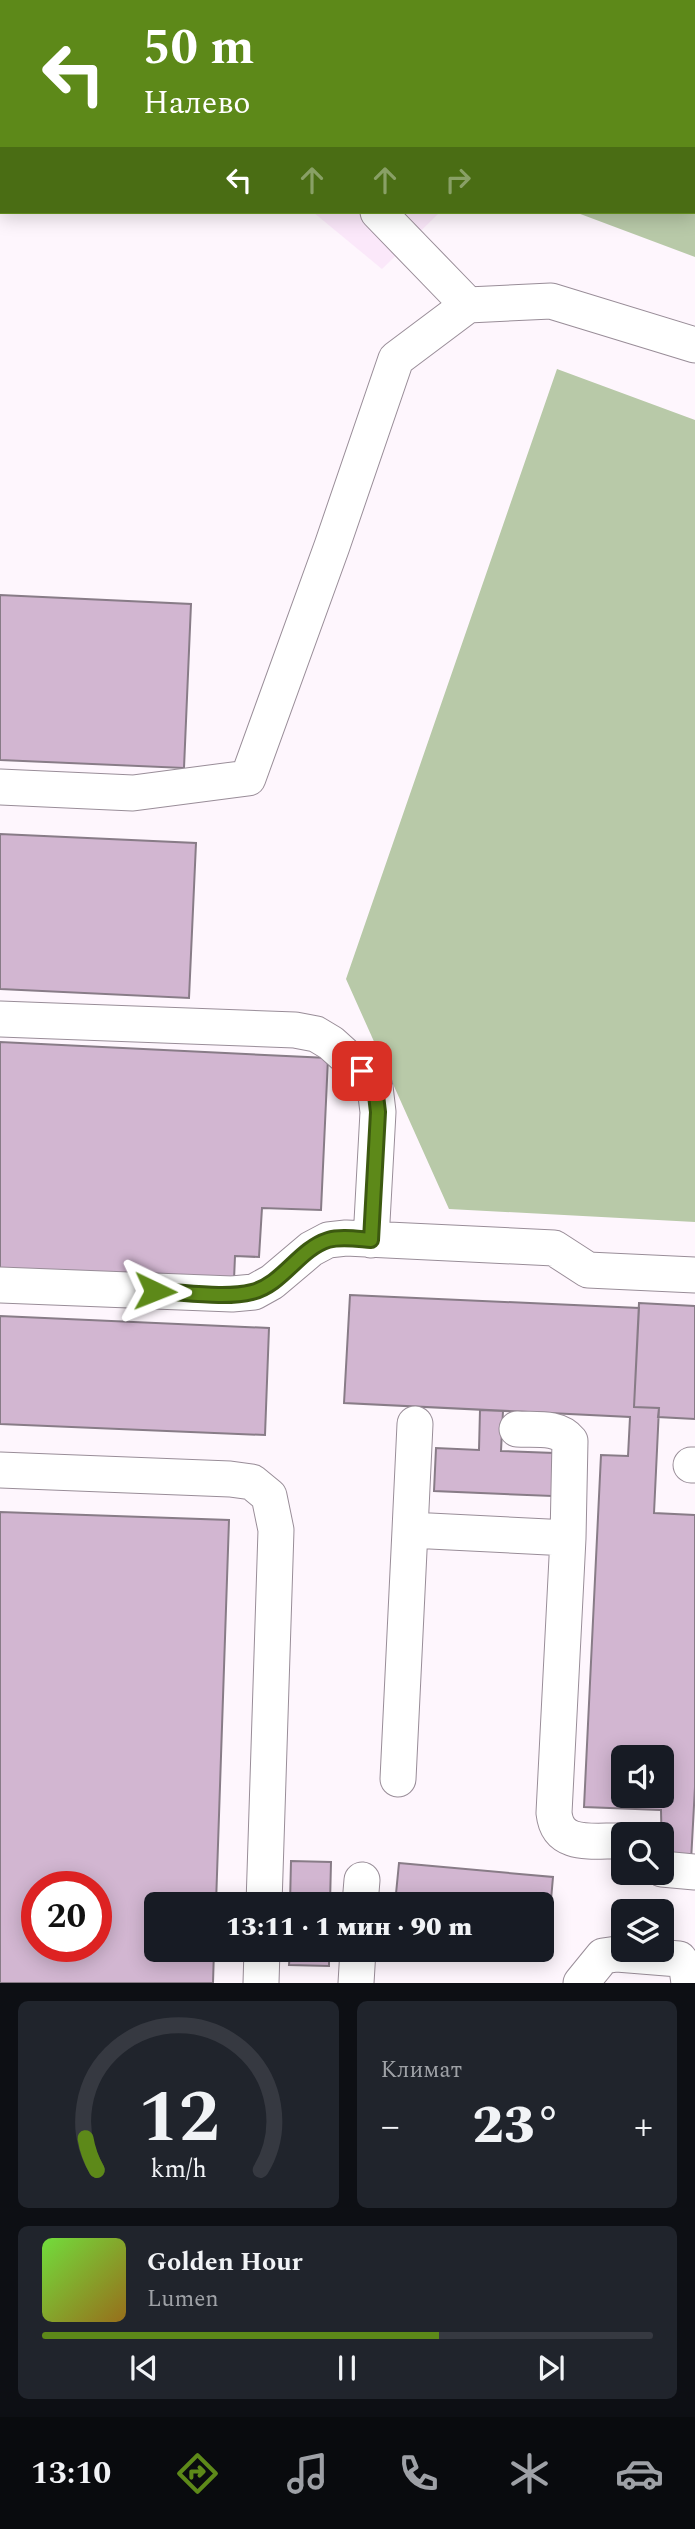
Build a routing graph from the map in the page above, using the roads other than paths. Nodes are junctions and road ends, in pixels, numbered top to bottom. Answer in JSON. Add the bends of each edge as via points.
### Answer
{"nodes":[{"id":1,"x":380,"y":214,"type":"edge"},
{"id":2,"x":468,"y":305,"type":"junction"},
{"id":3,"x":695,"y":345,"type":"edge"},
{"id":4,"x":0,"y":787,"type":"edge"},
{"id":5,"x":0,"y":1019,"type":"edge"},
{"id":6,"x":371,"y":1240,"type":"junction"},
{"id":7,"x":695,"y":1275,"type":"edge"},
{"id":8,"x":0,"y":1285,"type":"edge"},
{"id":9,"x":415,"y":1424,"type":"dead end"},
{"id":10,"x":517,"y":1429,"type":"dead end"},
{"id":11,"x":0,"y":1470,"type":"edge"},
{"id":12,"x":410,"y":1530,"type":"junction"},
{"id":13,"x":568,"y":1538,"type":"junction"},
{"id":14,"x":398,"y":1779,"type":"dead end"},
{"id":15,"x":611,"y":1840,"type":"edge"},
{"id":16,"x":674,"y":1870,"type":"edge"},
{"id":17,"x":695,"y":1872,"type":"edge"},
{"id":18,"x":264,"y":1892,"type":"edge"},
{"id":19,"x":262,"y":1962,"type":"edge"},
{"id":20,"x":357,"y":1962,"type":"edge"},
{"id":21,"x":261,"y":1983,"type":"edge"},
{"id":22,"x":356,"y":1983,"type":"edge"},
{"id":23,"x":581,"y":1983,"type":"edge"},
{"id":24,"x":689,"y":1983,"type":"edge"}],
"edges":[{"from":1,"to":2,"type":"lane"},
{"from":2,"to":3,"type":"lane","via":[[551,301]]},
{"from":2,"to":4,"type":"lane","via":[[396,359],[248,778],[133,793]]},
{"from":5,"to":6,"type":"lane","via":[[316,1034],[375,1087],[378,1112]]},
{"from":6,"to":7,"type":"lane","via":[[554,1248],[587,1270]]},
{"from":6,"to":8,"type":"lane","via":[[328,1240],[254,1292]]},
{"from":9,"to":12,"type":"lane"},
{"from":10,"to":13,"type":"lane","via":[[555,1431],[570,1440]]},
{"from":11,"to":18,"type":"lane","via":[[230,1479],[252,1482],[269,1496],[276,1530]]},
{"from":12,"to":13,"type":"lane"},
{"from":12,"to":14,"type":"lane"},
{"from":13,"to":15,"type":"lane","via":[[554,1813],[563,1835]]},
{"from":16,"to":17,"type":"lane"},
{"from":19,"to":21,"type":"lane"},
{"from":20,"to":22,"type":"lane"},
{"from":23,"to":24,"type":"lane","via":[[603,1955],[617,1954],[678,1959],[687,1969]]}]}
